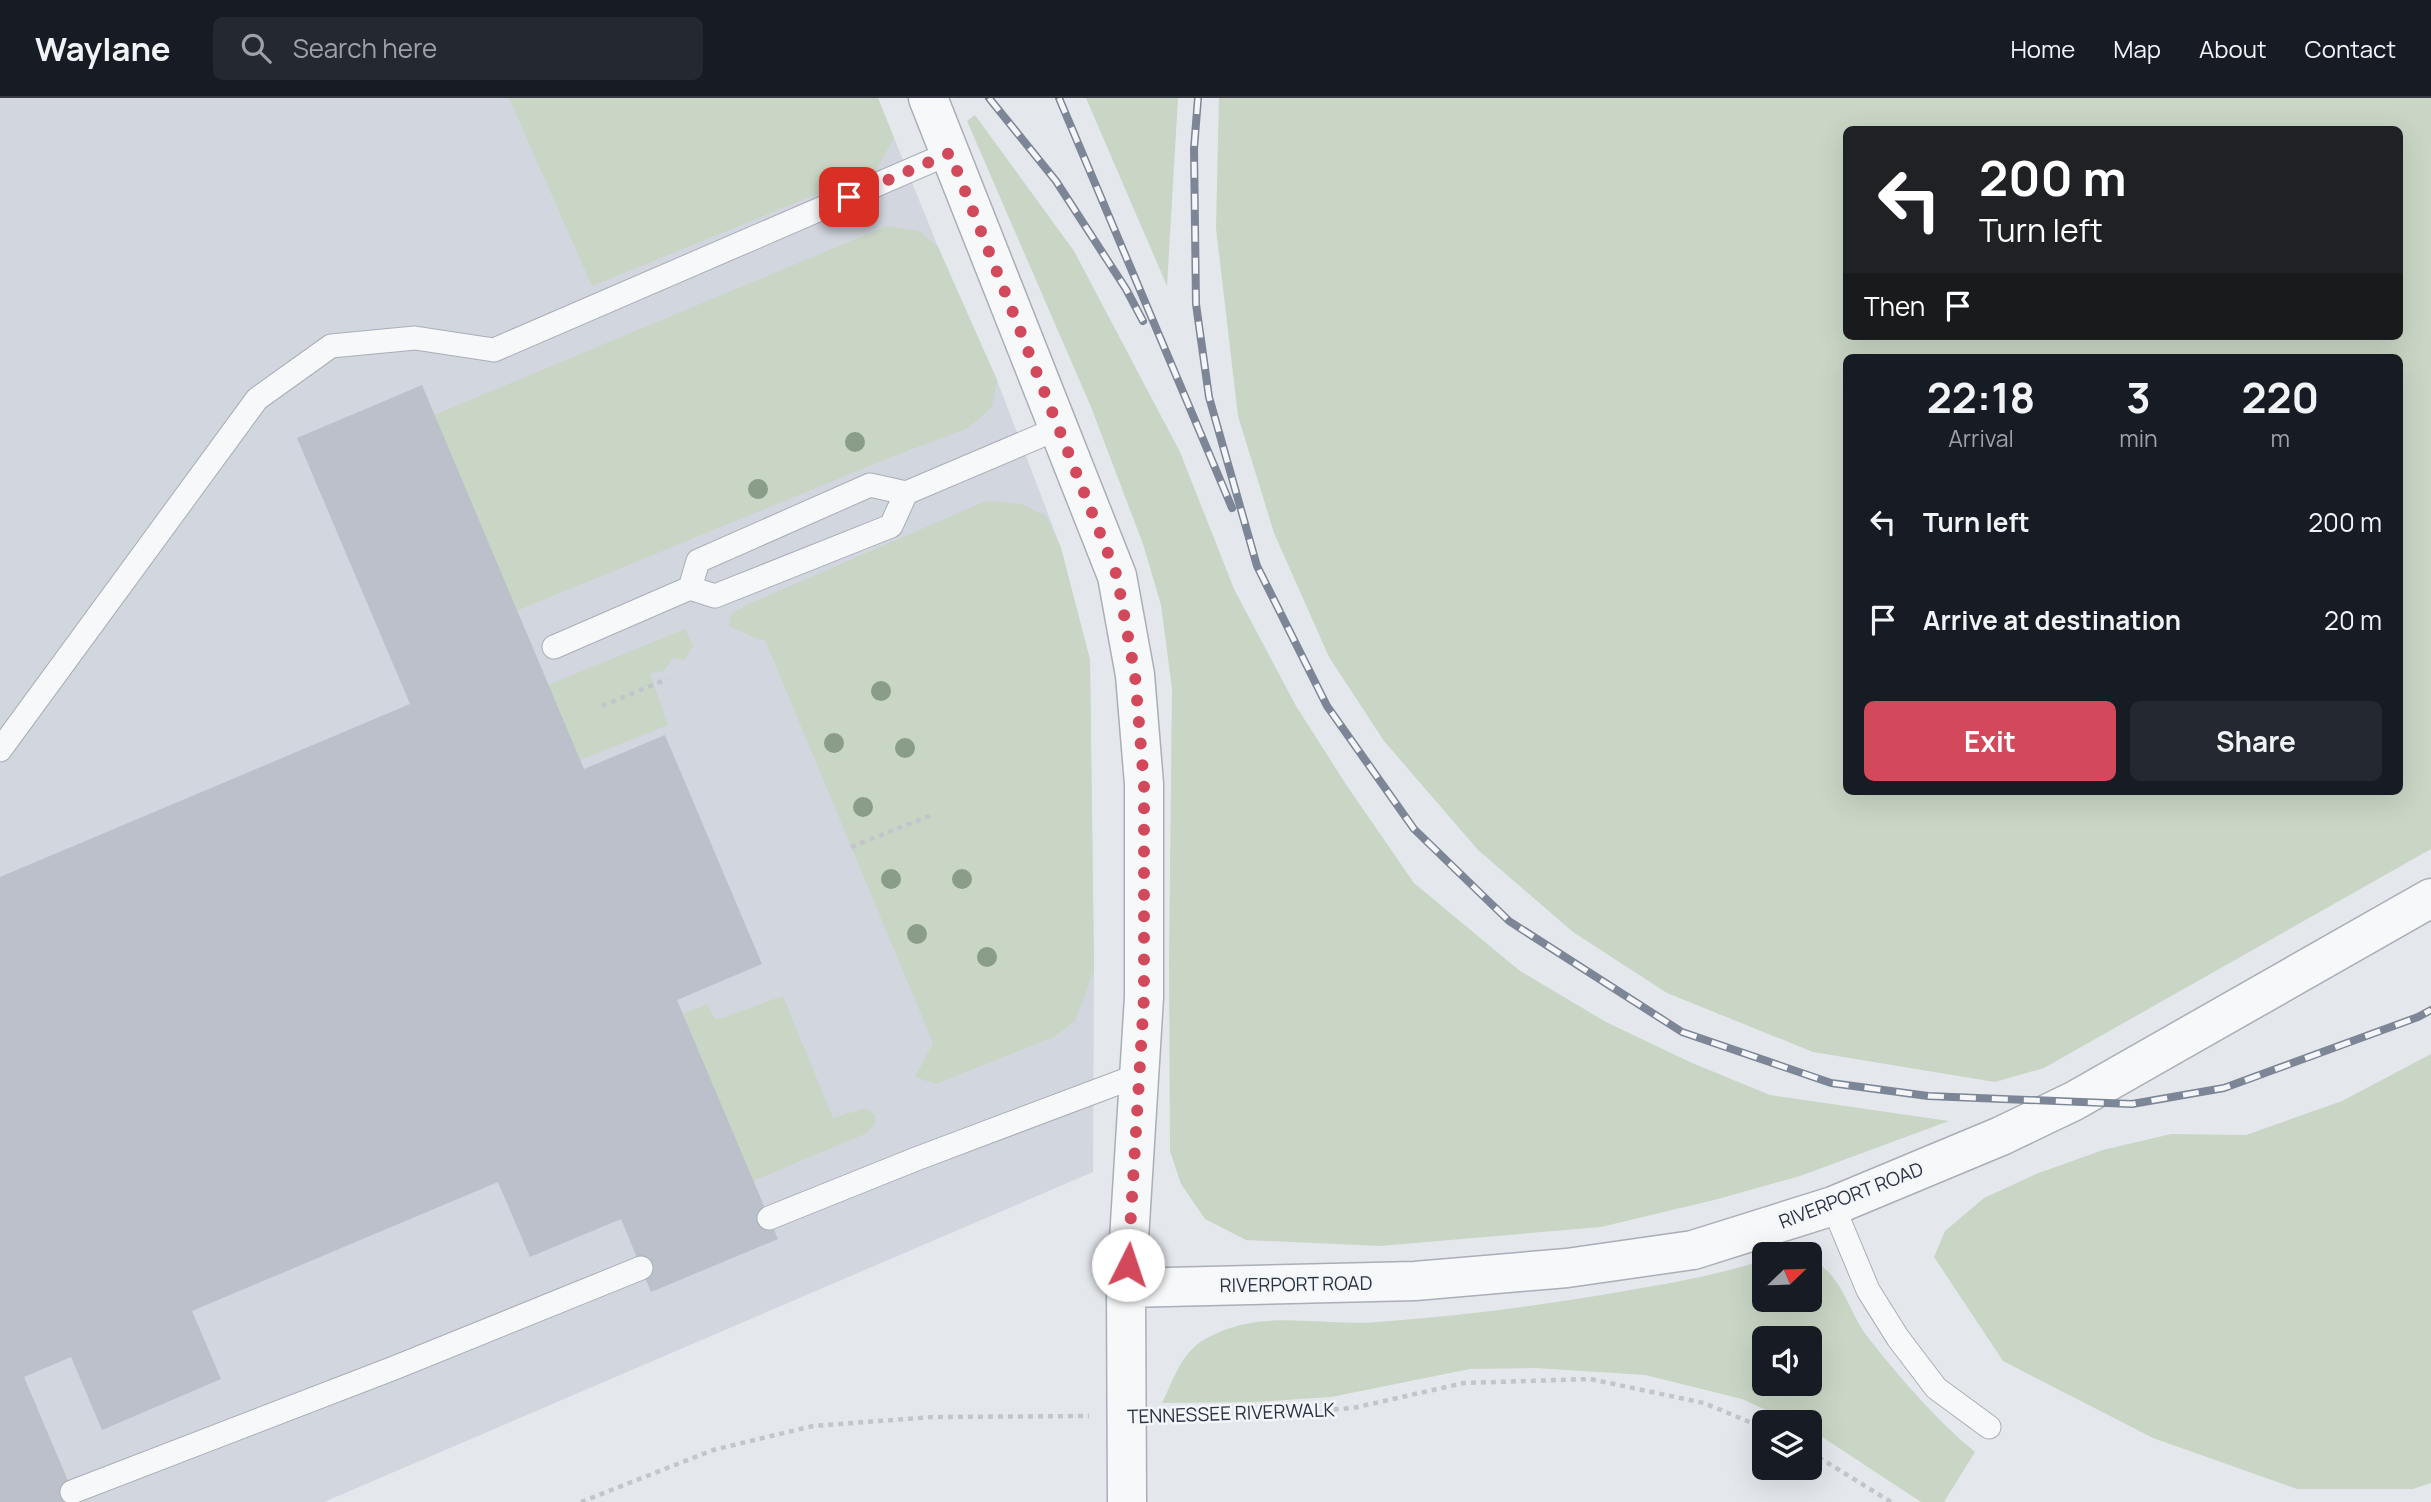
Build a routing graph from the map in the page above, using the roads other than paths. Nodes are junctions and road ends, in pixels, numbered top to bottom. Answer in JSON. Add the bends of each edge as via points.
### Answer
{"nodes":[{"id":1,"x":928,"y":98,"type":"edge"},
{"id":2,"x":950,"y":153,"type":"junction"},
{"id":3,"x":1059,"y":428,"type":"junction"},
{"id":4,"x":906,"y":493,"type":"junction"},
{"id":5,"x":690,"y":588,"type":"junction"},
{"id":6,"x":554,"y":647,"type":"dead end"},
{"id":7,"x":0,"y":750,"type":"edge"},
{"id":8,"x":2431,"y":898,"type":"edge"},
{"id":9,"x":1139,"y":1075,"type":"junction"},
{"id":10,"x":1833,"y":1206,"type":"junction"},
{"id":11,"x":769,"y":1218,"type":"dead end"},
{"id":12,"x":641,"y":1268,"type":"dead end"},
{"id":13,"x":1126,"y":1288,"type":"junction"},
{"id":14,"x":1989,"y":1427,"type":"dead end"},
{"id":15,"x":72,"y":1492,"type":"dead end"},
{"id":16,"x":1127,"y":1502,"type":"edge"}],
"edges":[{"from":1,"to":2,"type":"street"},
{"from":2,"to":3,"type":"street"},
{"from":2,"to":7,"type":"lane","via":[[494,350],[415,338],[331,346],[257,399]]},
{"from":3,"to":4,"type":"lane"},
{"from":3,"to":9,"type":"street","via":[[1117,576],[1135,675],[1144,784],[1144,997]]},
{"from":4,"to":5,"type":"lane","via":[[891,526],[715,596]]},
{"from":4,"to":5,"type":"lane","via":[[870,485],[698,561]]},
{"from":5,"to":6,"type":"lane"},
{"from":8,"to":10,"type":"street","name":"RIVERPORT ROAD","via":[[2074,1101]]},
{"from":9,"to":11,"type":"lane"},
{"from":9,"to":13,"type":"street"},
{"from":10,"to":13,"type":"street","name":"RIVERPORT ROAD","via":[[1693,1250],[1567,1268],[1415,1281]]},
{"from":10,"to":14,"type":"lane","via":[[1868,1290],[1898,1338],[1937,1388]]},
{"from":12,"to":15,"type":"lane"},
{"from":13,"to":16,"type":"street"}]}
